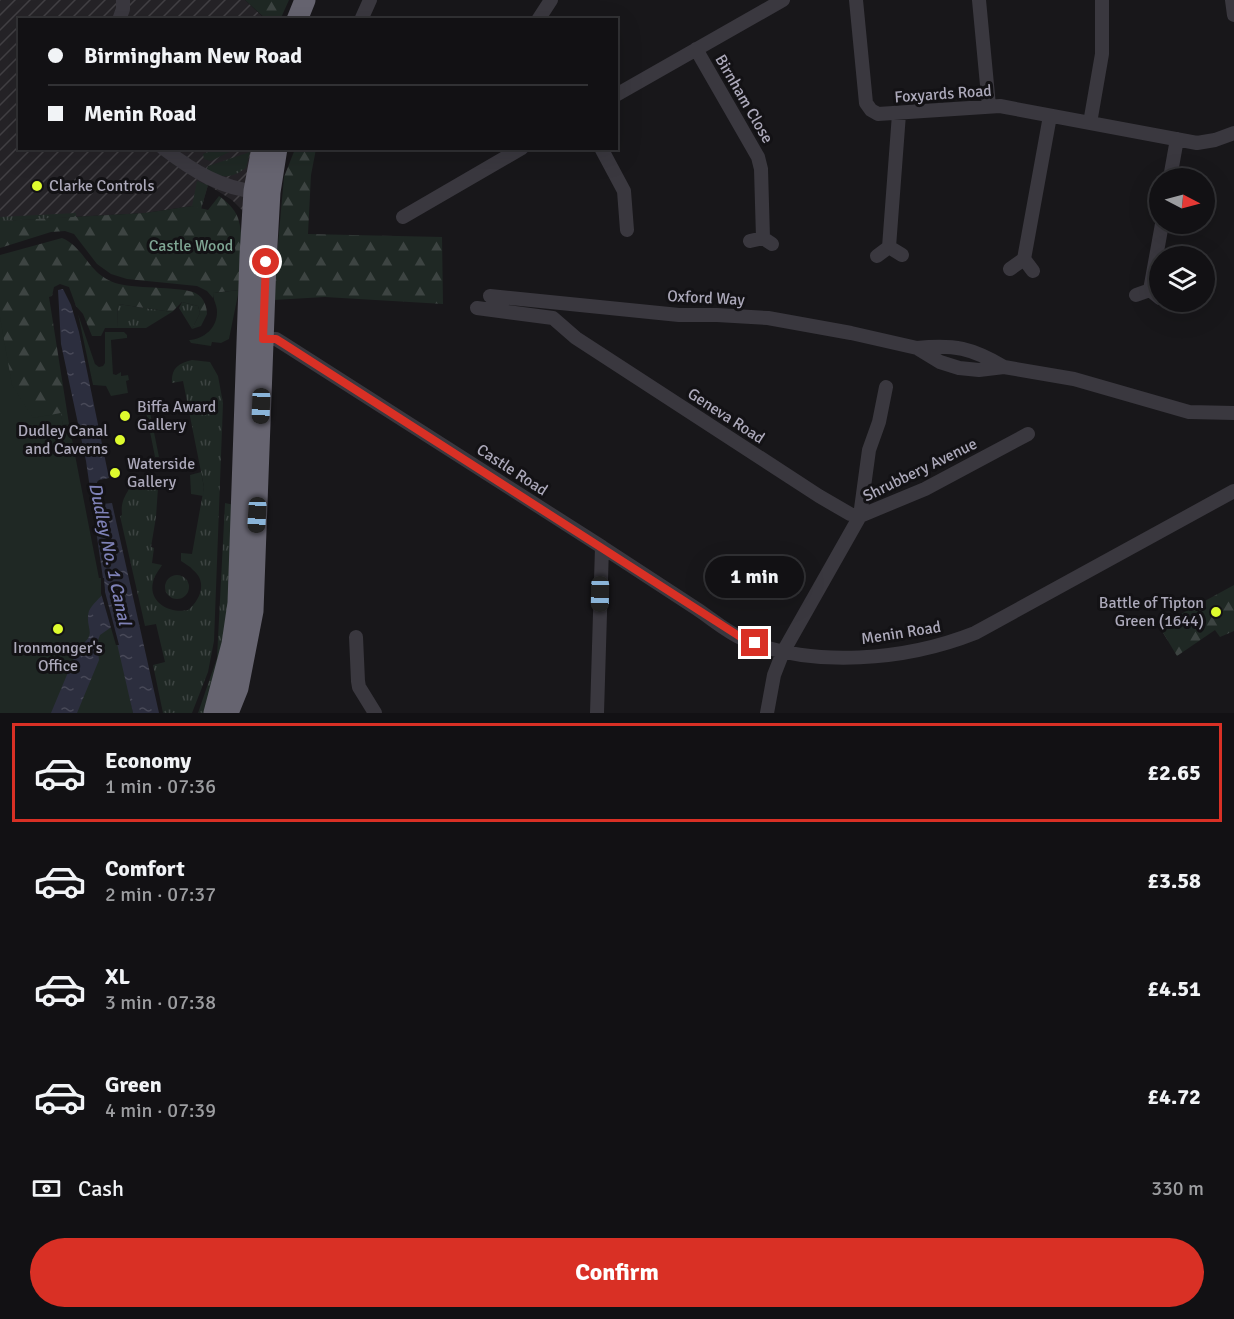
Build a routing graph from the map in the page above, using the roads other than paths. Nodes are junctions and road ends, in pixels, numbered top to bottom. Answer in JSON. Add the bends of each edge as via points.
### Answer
{"nodes":[{"id":1,"x":123,"y":0,"type":"edge"},
{"id":2,"x":305,"y":0,"type":"edge"},
{"id":3,"x":319,"y":0,"type":"edge"},
{"id":4,"x":370,"y":0,"type":"edge"},
{"id":5,"x":551,"y":0,"type":"edge"},
{"id":6,"x":783,"y":0,"type":"edge"},
{"id":7,"x":856,"y":0,"type":"edge"},
{"id":8,"x":979,"y":0,"type":"edge"},
{"id":9,"x":1102,"y":0,"type":"edge"},
{"id":10,"x":1232,"y":0,"type":"edge"},
{"id":11,"x":1234,"y":15,"type":"edge"},
{"id":12,"x":120,"y":18,"type":"edge"},
{"id":13,"x":298,"y":18,"type":"edge"},
{"id":14,"x":313,"y":18,"type":"edge"},
{"id":15,"x":362,"y":18,"type":"edge"},
{"id":16,"x":539,"y":18,"type":"edge"},
{"id":17,"x":696,"y":49,"type":"junction"},
{"id":18,"x":618,"y":94,"type":"edge"},
{"id":19,"x":990,"y":106,"type":"junction"},
{"id":20,"x":898,"y":114,"type":"junction"},
{"id":21,"x":1050,"y":116,"type":"junction"},
{"id":22,"x":1089,"y":123,"type":"junction"},
{"id":23,"x":1234,"y":133,"type":"edge"},
{"id":24,"x":1177,"y":139,"type":"junction"},
{"id":25,"x":166,"y":150,"type":"edge"},
{"id":26,"x":262,"y":150,"type":"edge"},
{"id":27,"x":276,"y":150,"type":"edge"},
{"id":28,"x":518,"y":150,"type":"edge"},
{"id":29,"x":602,"y":150,"type":"edge"},
{"id":30,"x":1172,"y":168,"type":"edge"},
{"id":31,"x":262,"y":192,"type":"junction"},
{"id":32,"x":402,"y":217,"type":"dead end"},
{"id":33,"x":627,"y":234,"type":"dead end"},
{"id":34,"x":762,"y":241,"type":"dead end"},
{"id":35,"x":889,"y":247,"type":"junction"},
{"id":36,"x":902,"y":255,"type":"dead end"},
{"id":37,"x":877,"y":256,"type":"dead end"},
{"id":38,"x":1024,"y":259,"type":"junction"},
{"id":39,"x":1010,"y":269,"type":"dead end"},
{"id":40,"x":1033,"y":271,"type":"dead end"},
{"id":41,"x":1149,"y":294,"type":"edge"},
{"id":42,"x":1136,"y":295,"type":"dead end"},
{"id":43,"x":490,"y":296,"type":"dead end"},
{"id":44,"x":477,"y":308,"type":"dead end"},
{"id":45,"x":263,"y":339,"type":"junction"},
{"id":46,"x":917,"y":348,"type":"junction"},
{"id":47,"x":1004,"y":367,"type":"junction"},
{"id":48,"x":885,"y":387,"type":"dead end"},
{"id":49,"x":1234,"y":413,"type":"edge"},
{"id":50,"x":1028,"y":434,"type":"dead end"},
{"id":51,"x":1234,"y":491,"type":"edge"},
{"id":52,"x":860,"y":516,"type":"junction"},
{"id":53,"x":602,"y":547,"type":"junction"},
{"id":54,"x":356,"y":637,"type":"dead end"},
{"id":55,"x":783,"y":652,"type":"junction"},
{"id":56,"x":214,"y":713,"type":"edge"},
{"id":57,"x":228,"y":713,"type":"edge"},
{"id":58,"x":375,"y":713,"type":"edge"},
{"id":59,"x":597,"y":713,"type":"edge"},
{"id":60,"x":767,"y":713,"type":"edge"}],
"edges":[{"from":1,"to":12,"type":"street"},
{"from":2,"to":13,"type":"highway"},
{"from":3,"to":14,"type":"highway"},
{"from":4,"to":15,"type":"street"},
{"from":5,"to":16,"type":"street"},
{"from":6,"to":17,"type":"street"},
{"from":7,"to":20,"type":"street","name":"Foxyards Road","via":[[866,103],[878,114]]},
{"from":8,"to":19,"type":"street"},
{"from":9,"to":22,"type":"street","via":[[1102,54]]},
{"from":10,"to":11,"type":"street"},
{"from":17,"to":18,"type":"street"},
{"from":17,"to":34,"type":"street","name":"Birnham Close","via":[[758,156]]},
{"from":19,"to":20,"type":"street","name":"Foxyards Road"},
{"from":19,"to":21,"type":"street","name":"Foxyards Road"},
{"from":20,"to":35,"type":"street"},
{"from":21,"to":22,"type":"street","name":"Foxyards Road"},
{"from":21,"to":38,"type":"street"},
{"from":22,"to":24,"type":"street","name":"Foxyards Road"},
{"from":23,"to":24,"type":"street","name":"Foxyards Road","via":[[1197,143]]},
{"from":24,"to":30,"type":"street"},
{"from":25,"to":31,"type":"street","via":[[218,183]]},
{"from":26,"to":31,"type":"highway"},
{"from":27,"to":31,"type":"highway"},
{"from":28,"to":32,"type":"street"},
{"from":29,"to":33,"type":"street","via":[[624,191]]},
{"from":31,"to":45,"type":"highway"},
{"from":31,"to":56,"type":"highway","via":[[250,256],[238,603]]},
{"from":35,"to":36,"type":"street"},
{"from":35,"to":37,"type":"street"},
{"from":38,"to":39,"type":"street"},
{"from":38,"to":40,"type":"street"},
{"from":41,"to":42,"type":"street"},
{"from":43,"to":46,"type":"street","name":"Oxford Way","via":[[680,315],[768,318]]},
{"from":44,"to":52,"type":"street","name":"Geneva Road","via":[[553,318],[576,338],[819,496]]},
{"from":45,"to":53,"type":"street","name":"Castle Road","via":[[276,339]]},
{"from":45,"to":57,"type":"highway","via":[[253,611],[243,668]]},
{"from":46,"to":47,"type":"street","name":"Oxford Way","via":[[963,348],[981,353]]},
{"from":46,"to":47,"type":"street","name":"Oxford Way","via":[[959,368]]},
{"from":47,"to":49,"type":"street","name":"Oxford Way","via":[[1074,379],[1189,412]]},
{"from":48,"to":52,"type":"street","via":[[869,450]]},
{"from":50,"to":52,"type":"street","name":"Shrubbery Avenue","via":[[925,489]]},
{"from":51,"to":55,"type":"street","name":"Menin Road","via":[[952,642],[902,652],[837,658]]},
{"from":52,"to":55,"type":"street","name":"Shrubbery Avenue"},
{"from":53,"to":55,"type":"street","name":"Menin Road","via":[[742,638]]},
{"from":53,"to":59,"type":"street"},
{"from":54,"to":58,"type":"street","via":[[357,681]]},
{"from":55,"to":60,"type":"street","name":"Shrubbery Avenue"}]}
